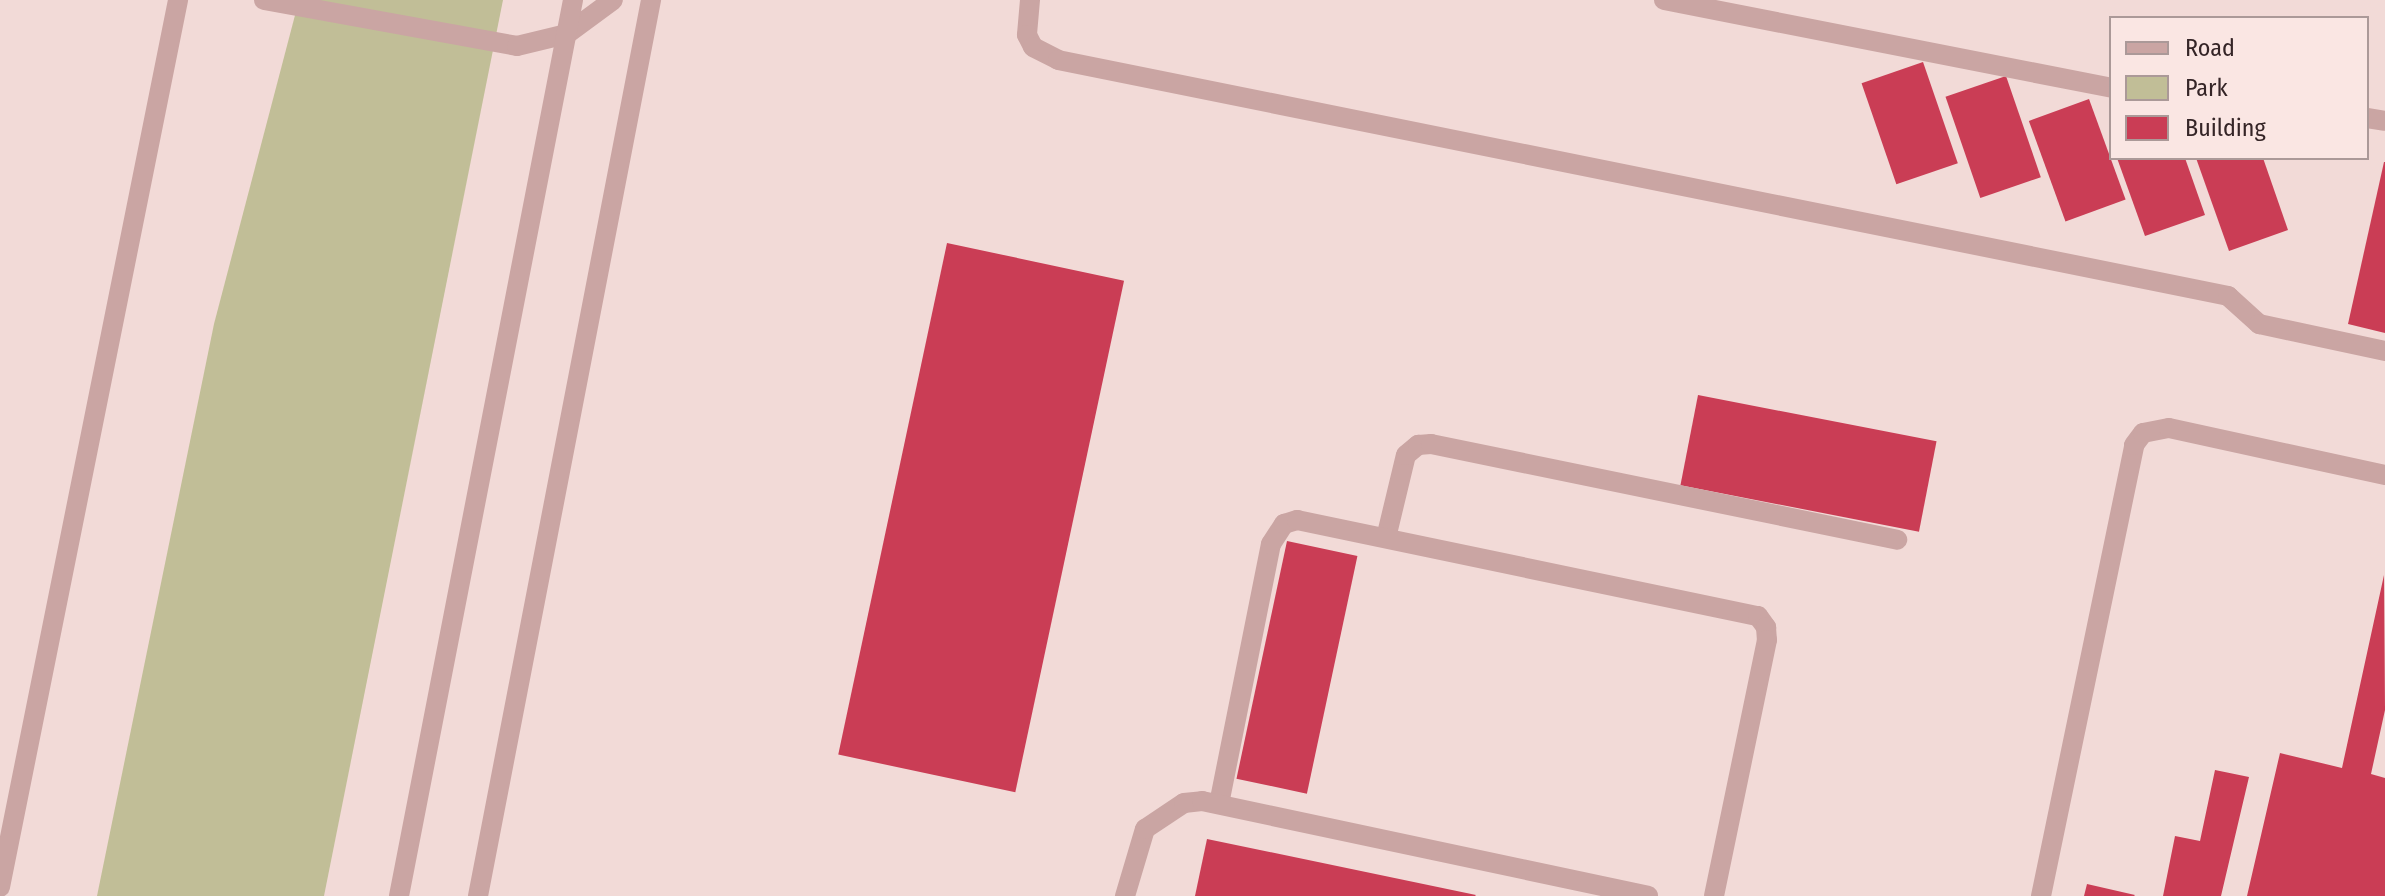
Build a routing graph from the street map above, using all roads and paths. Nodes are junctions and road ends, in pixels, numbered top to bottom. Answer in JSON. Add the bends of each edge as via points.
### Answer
{"nodes":[{"id":1,"x":178,"y":0,"type":"edge"},
{"id":2,"x":264,"y":0,"type":"edge"},
{"id":3,"x":573,"y":0,"type":"edge"},
{"id":4,"x":613,"y":0,"type":"edge"},
{"id":5,"x":651,"y":0,"type":"edge"},
{"id":6,"x":1030,"y":0,"type":"edge"},
{"id":7,"x":1664,"y":0,"type":"edge"},
{"id":8,"x":567,"y":34,"type":"junction"},
{"id":9,"x":2109,"y":88,"type":"edge"},
{"id":10,"x":2385,"y":351,"type":"edge"},
{"id":11,"x":2385,"y":475,"type":"edge"},
{"id":12,"x":1386,"y":538,"type":"junction"},
{"id":13,"x":1897,"y":540,"type":"dead end"},
{"id":14,"x":1219,"y":804,"type":"junction"},
{"id":15,"x":483,"y":870,"type":"junction"},
{"id":16,"x":0,"y":887,"type":"edge"},
{"id":17,"x":399,"y":896,"type":"edge"},
{"id":18,"x":478,"y":896,"type":"edge"},
{"id":19,"x":486,"y":896,"type":"edge"},
{"id":20,"x":1125,"y":896,"type":"edge"},
{"id":21,"x":1648,"y":896,"type":"edge"},
{"id":22,"x":1714,"y":896,"type":"edge"},
{"id":23,"x":2041,"y":896,"type":"edge"}],
"edges":[{"from":1,"to":16,"type":"street"},
{"from":2,"to":8,"type":"street","via":[[482,44],[517,46]]},
{"from":3,"to":8,"type":"street"},
{"from":4,"to":8,"type":"street"},
{"from":5,"to":15,"type":"street"},
{"from":6,"to":10,"type":"street","via":[[1027,35],[1033,47],[1058,60],[2228,296],[2259,324]]},
{"from":7,"to":9,"type":"street"},
{"from":8,"to":17,"type":"street"},
{"from":11,"to":23,"type":"street","via":[[2169,428],[2143,433],[2134,445]]},
{"from":12,"to":13,"type":"street","via":[[1406,455],[1418,445],[1431,444]]},
{"from":12,"to":14,"type":"street","via":[[1297,520],[1275,533]]},
{"from":12,"to":22,"type":"street","via":[[1758,616],[1767,640]]},
{"from":14,"to":20,"type":"street","via":[[1184,803],[1145,829]]},
{"from":14,"to":21,"type":"street"},
{"from":15,"to":18,"type":"street"},
{"from":15,"to":19,"type":"street"}]}
